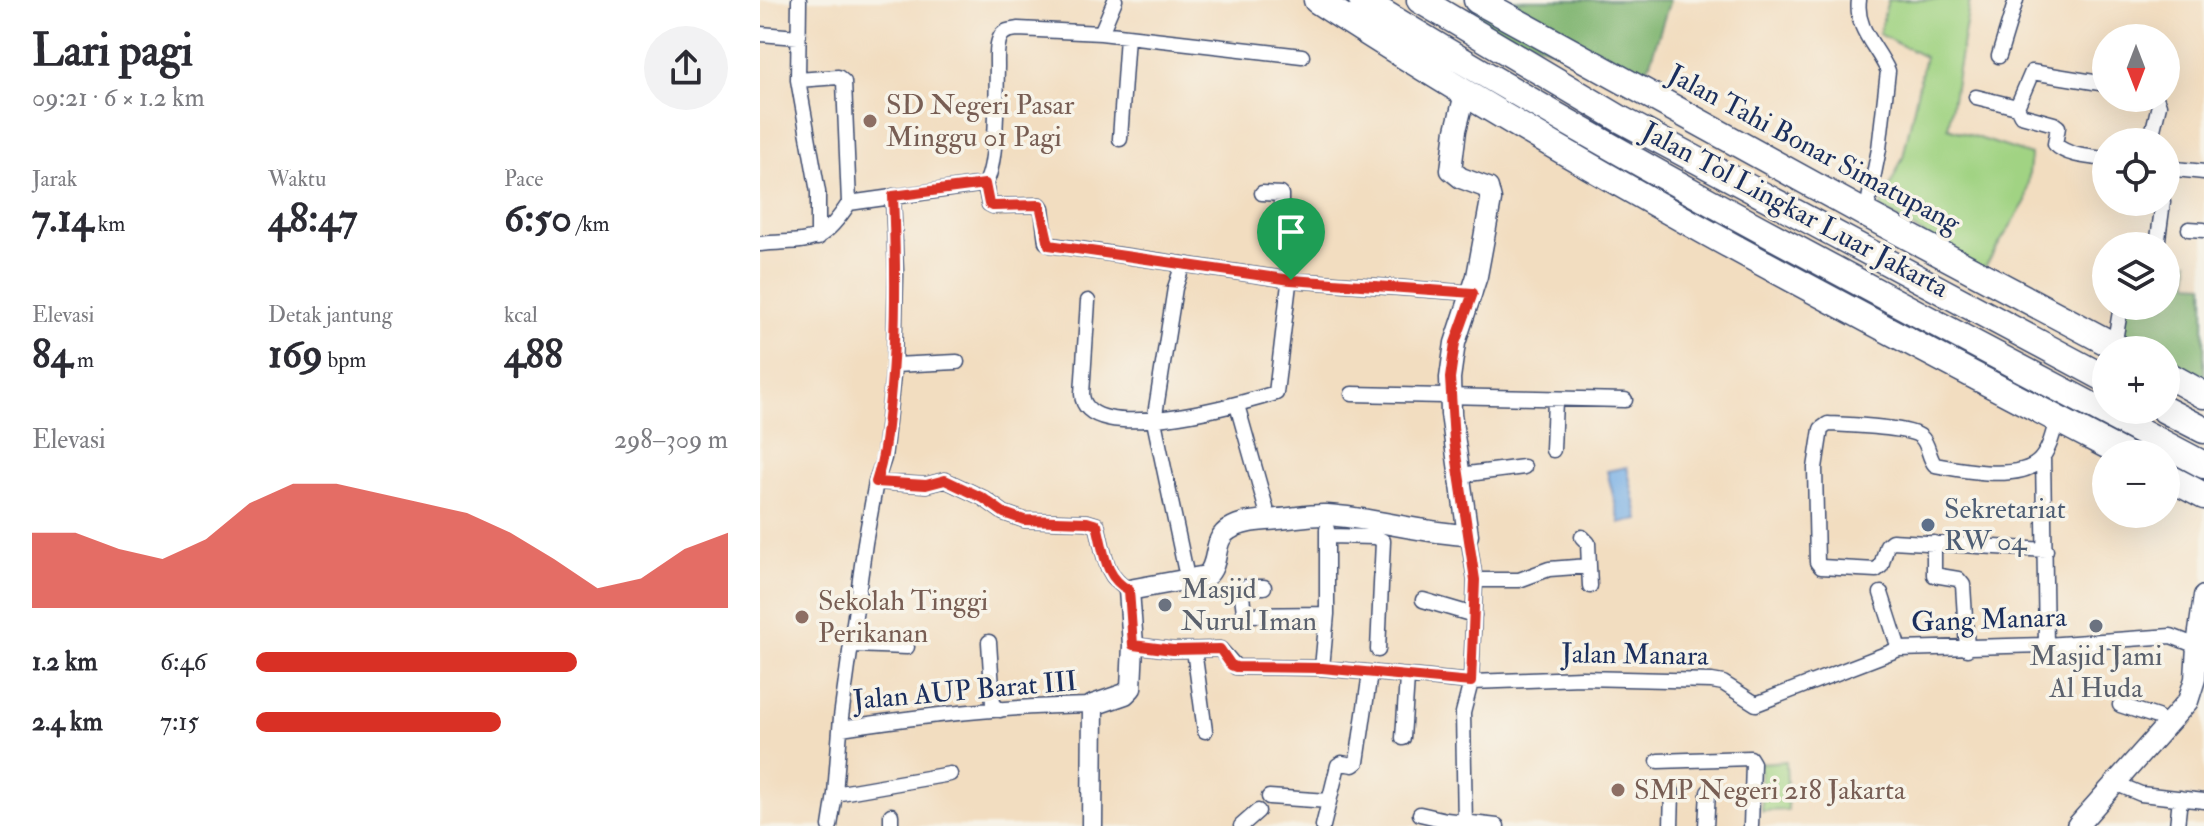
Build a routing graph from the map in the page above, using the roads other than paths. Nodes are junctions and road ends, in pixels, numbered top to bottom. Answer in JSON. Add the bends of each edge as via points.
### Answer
{"nodes":[{"id":1,"x":799,"y":0,"type":"edge"},
{"id":2,"x":1115,"y":0,"type":"edge"},
{"id":3,"x":1317,"y":0,"type":"edge"},
{"id":4,"x":1362,"y":0,"type":"edge"},
{"id":5,"x":1420,"y":0,"type":"edge"},
{"id":6,"x":1477,"y":0,"type":"edge"},
{"id":7,"x":1859,"y":0,"type":"edge"},
{"id":8,"x":2016,"y":0,"type":"edge"},
{"id":9,"x":1101,"y":33,"type":"junction"},
{"id":10,"x":760,"y":34,"type":"edge"},
{"id":11,"x":1127,"y":36,"type":"junction"},
{"id":12,"x":798,"y":37,"type":"junction"},
{"id":13,"x":1302,"y":56,"type":"dead end"},
{"id":14,"x":1999,"y":56,"type":"dead end"},
{"id":15,"x":798,"y":80,"type":"junction"},
{"id":16,"x":2092,"y":82,"type":"edge"},
{"id":17,"x":1465,"y":94,"type":"junction"},
{"id":18,"x":1976,"y":97,"type":"dead end"},
{"id":19,"x":2017,"y":107,"type":"junction"},
{"id":20,"x":1120,"y":139,"type":"dead end"},
{"id":21,"x":2092,"y":157,"type":"edge"},
{"id":22,"x":2180,"y":172,"type":"edge"},
{"id":23,"x":2204,"y":172,"type":"edge"},
{"id":24,"x":985,"y":184,"type":"junction"},
{"id":25,"x":1262,"y":193,"type":"dead end"},
{"id":26,"x":893,"y":196,"type":"junction"},
{"id":27,"x":849,"y":203,"type":"junction"},
{"id":28,"x":1866,"y":214,"type":"junction"},
{"id":29,"x":818,"y":238,"type":"junction"},
{"id":30,"x":760,"y":244,"type":"edge"},
{"id":31,"x":1183,"y":264,"type":"junction"},
{"id":32,"x":1291,"y":280,"type":"junction"},
{"id":33,"x":1473,"y":293,"type":"junction"},
{"id":34,"x":1088,"y":301,"type":"dead end"},
{"id":35,"x":2095,"y":336,"type":"edge"},
{"id":36,"x":957,"y":362,"type":"dead end"},
{"id":37,"x":894,"y":365,"type":"junction"},
{"id":38,"x":2092,"y":372,"type":"edge"},
{"id":39,"x":2180,"y":381,"type":"edge"},
{"id":40,"x":2202,"y":392,"type":"edge"},
{"id":41,"x":1352,"y":394,"type":"dead end"},
{"id":42,"x":1451,"y":396,"type":"junction"},
{"id":43,"x":1555,"y":400,"type":"junction"},
{"id":44,"x":1625,"y":400,"type":"dead end"},
{"id":45,"x":1237,"y":405,"type":"junction"},
{"id":46,"x":2180,"y":418,"type":"edge"},
{"id":47,"x":2057,"y":419,"type":"junction"},
{"id":48,"x":1154,"y":421,"type":"junction"},
{"id":49,"x":2204,"y":430,"type":"edge"},
{"id":50,"x":2097,"y":440,"type":"edge"},
{"id":51,"x":1553,"y":450,"type":"dead end"},
{"id":52,"x":2043,"y":456,"type":"junction"},
{"id":53,"x":2204,"y":465,"type":"edge"},
{"id":54,"x":1524,"y":467,"type":"dead end"},
{"id":55,"x":1460,"y":475,"type":"junction"},
{"id":56,"x":876,"y":482,"type":"junction"},
{"id":57,"x":2180,"y":484,"type":"edge"},
{"id":58,"x":2203,"y":497,"type":"edge"},
{"id":59,"x":1266,"y":508,"type":"dead end"},
{"id":60,"x":1327,"y":515,"type":"junction"},
{"id":61,"x":1468,"y":535,"type":"junction"},
{"id":62,"x":1327,"y":536,"type":"junction"},
{"id":63,"x":1582,"y":537,"type":"dead end"},
{"id":64,"x":1934,"y":543,"type":"junction"},
{"id":65,"x":2046,"y":550,"type":"junction"},
{"id":66,"x":1589,"y":566,"type":"junction"},
{"id":67,"x":1185,"y":568,"type":"dead end"},
{"id":68,"x":1475,"y":580,"type":"junction"},
{"id":69,"x":1590,"y":586,"type":"dead end"},
{"id":70,"x":1264,"y":587,"type":"dead end"},
{"id":71,"x":1129,"y":590,"type":"junction"},
{"id":72,"x":1881,"y":593,"type":"dead end"},
{"id":73,"x":2204,"y":596,"type":"edge"},
{"id":74,"x":1423,"y":600,"type":"dead end"},
{"id":75,"x":1327,"y":614,"type":"junction"},
{"id":76,"x":1474,"y":615,"type":"junction"},
{"id":77,"x":989,"y":642,"type":"dead end"},
{"id":78,"x":852,"y":645,"type":"junction"},
{"id":79,"x":1133,"y":645,"type":"junction"},
{"id":80,"x":2046,"y":645,"type":"junction"},
{"id":81,"x":2197,"y":646,"type":"junction"},
{"id":82,"x":907,"y":647,"type":"dead end"},
{"id":83,"x":1899,"y":649,"type":"junction"},
{"id":84,"x":1967,"y":649,"type":"junction"},
{"id":85,"x":1194,"y":650,"type":"junction"},
{"id":86,"x":1378,"y":650,"type":"dead end"},
{"id":87,"x":1322,"y":668,"type":"junction"},
{"id":88,"x":1370,"y":673,"type":"junction"},
{"id":89,"x":1407,"y":678,"type":"junction"},
{"id":90,"x":1471,"y":682,"type":"junction"},
{"id":91,"x":1790,"y":691,"type":"joint"},
{"id":92,"x":1093,"y":705,"type":"junction"},
{"id":93,"x":2120,"y":705,"type":"dead end"},
{"id":94,"x":1000,"y":710,"type":"junction"},
{"id":95,"x":2169,"y":726,"type":"junction"},
{"id":96,"x":841,"y":728,"type":"junction"},
{"id":97,"x":1205,"y":731,"type":"dead end"},
{"id":98,"x":1403,"y":738,"type":"dead end"},
{"id":99,"x":1658,"y":761,"type":"dead end"},
{"id":100,"x":950,"y":774,"type":"dead end"},
{"id":101,"x":2117,"y":784,"type":"junction"},
{"id":102,"x":1672,"y":792,"type":"dead end"},
{"id":103,"x":1708,"y":792,"type":"dead end"},
{"id":104,"x":835,"y":794,"type":"junction"},
{"id":105,"x":1269,"y":797,"type":"dead end"},
{"id":106,"x":2180,"y":798,"type":"junction"},
{"id":107,"x":1329,"y":801,"type":"junction"},
{"id":108,"x":2204,"y":801,"type":"edge"},
{"id":109,"x":1420,"y":814,"type":"dead end"},
{"id":110,"x":1466,"y":824,"type":"edge"},
{"id":111,"x":830,"y":826,"type":"edge"},
{"id":112,"x":1092,"y":826,"type":"edge"},
{"id":113,"x":1323,"y":826,"type":"edge"},
{"id":114,"x":1497,"y":826,"type":"edge"},
{"id":115,"x":1671,"y":826,"type":"edge"},
{"id":116,"x":1706,"y":826,"type":"edge"},
{"id":117,"x":1751,"y":826,"type":"edge"},
{"id":118,"x":2077,"y":826,"type":"edge"},
{"id":119,"x":2177,"y":826,"type":"edge"}],
"edges":[{"from":1,"to":12,"type":"street"},
{"from":2,"to":9,"type":"street"},
{"from":3,"to":17,"type":"highway"},
{"from":4,"to":53,"type":"highway","name":"Jalan Tol Lingkar Luar Jakarta","via":[[1713,204]]},
{"from":5,"to":38,"type":"highway","name":"Jalan Tol Lingkar Luar Jakarta","via":[[1622,120]]},
{"from":6,"to":28,"type":"highway","name":"Jalan Tahi Bonar Simatupang"},
{"from":7,"to":28,"type":"street","via":[[1864,33],[1888,71]]},
{"from":8,"to":14,"type":"street"},
{"from":9,"to":11,"type":"street"},
{"from":9,"to":24,"type":"street","via":[[1018,29],[1002,35],[993,154]]},
{"from":10,"to":12,"type":"street"},
{"from":11,"to":13,"type":"street"},
{"from":11,"to":20,"type":"street"},
{"from":12,"to":15,"type":"street"},
{"from":15,"to":27,"type":"street","via":[[838,77],[844,82]]},
{"from":15,"to":29,"type":"street","via":[[818,192]]},
{"from":16,"to":19,"type":"street","via":[[2032,72]]},
{"from":17,"to":33,"type":"street","via":[[1451,170],[1488,188],[1491,200]]},
{"from":17,"to":47,"type":"highway","via":[[1627,189]]},
{"from":18,"to":19,"type":"street"},
{"from":19,"to":21,"type":"street","via":[[2021,115],[2056,125],[2059,148]]},
{"from":22,"to":23,"type":"street"},
{"from":24,"to":26,"type":"street"},
{"from":24,"to":31,"type":"street","via":[[993,206],[1040,205],[1049,245]]},
{"from":25,"to":32,"type":"street","via":[[1281,194],[1281,217],[1296,224]]},
{"from":26,"to":27,"type":"street"},
{"from":26,"to":37,"type":"street"},
{"from":27,"to":29,"type":"street","via":[[834,226]]},
{"from":28,"to":35,"type":"highway","name":"Jalan Tahi Bonar Simatupang"},
{"from":29,"to":30,"type":"street"},
{"from":31,"to":32,"type":"street"},
{"from":31,"to":48,"type":"street"},
{"from":32,"to":33,"type":"street"},
{"from":32,"to":45,"type":"street","via":[[1276,393]]},
{"from":33,"to":42,"type":"street","via":[[1455,343]]},
{"from":34,"to":48,"type":"street","via":[[1082,402],[1104,416]]},
{"from":36,"to":37,"type":"street"},
{"from":37,"to":56,"type":"street","via":[[884,458]]},
{"from":39,"to":40,"type":"highway"},
{"from":41,"to":42,"type":"street"},
{"from":42,"to":43,"type":"street"},
{"from":42,"to":55,"type":"street"},
{"from":43,"to":44,"type":"street"},
{"from":43,"to":51,"type":"street"},
{"from":45,"to":48,"type":"street"},
{"from":45,"to":59,"type":"street"},
{"from":46,"to":49,"type":"highway"},
{"from":47,"to":50,"type":"highway"},
{"from":47,"to":52,"type":"street"},
{"from":48,"to":67,"type":"street"},
{"from":52,"to":64,"type":"street","via":[[2030,468],[1979,472],[1935,465],[1924,439],[1907,431],[1828,424],[1821,429],[1816,452],[1819,565],[1876,570],[1890,542]]},
{"from":52,"to":65,"type":"street"},
{"from":54,"to":55,"type":"street"},
{"from":55,"to":61,"type":"street"},
{"from":56,"to":71,"type":"street","via":[[926,485],[945,480],[1024,520],[1097,525],[1111,576]]},
{"from":56,"to":78,"type":"street"},
{"from":57,"to":58,"type":"highway"},
{"from":60,"to":61,"type":"street"},
{"from":60,"to":62,"type":"street"},
{"from":60,"to":71,"type":"street","via":[[1261,520],[1229,529],[1218,544],[1213,570],[1202,578]]},
{"from":61,"to":68,"type":"street"},
{"from":62,"to":75,"type":"street"},
{"from":62,"to":86,"type":"street","via":[[1383,541]]},
{"from":63,"to":66,"type":"street","via":[[1588,543]]},
{"from":64,"to":65,"type":"street"},
{"from":64,"to":84,"type":"street","via":[[1934,575],[1958,579],[1963,585]]},
{"from":65,"to":80,"type":"street"},
{"from":66,"to":68,"type":"street","via":[[1549,569],[1519,580]]},
{"from":66,"to":69,"type":"street"},
{"from":68,"to":76,"type":"street"},
{"from":70,"to":75,"type":"street","via":[[1246,587],[1242,596],[1247,615]]},
{"from":71,"to":79,"type":"street"},
{"from":72,"to":83,"type":"street"},
{"from":73,"to":81,"type":"street"},
{"from":74,"to":76,"type":"street"},
{"from":75,"to":87,"type":"street"},
{"from":76,"to":90,"type":"street"},
{"from":77,"to":94,"type":"street","via":[[993,704]]},
{"from":78,"to":82,"type":"street"},
{"from":78,"to":96,"type":"street"},
{"from":79,"to":85,"type":"street"},
{"from":79,"to":92,"type":"street","via":[[1129,691]]},
{"from":80,"to":81,"type":"street","name":"Gang Manara","via":[[2171,636]]},
{"from":80,"to":84,"type":"street","name":"Gang Manara"},
{"from":81,"to":95,"type":"street","via":[[2190,697]]},
{"from":83,"to":84,"type":"street","name":"Gang Manara"},
{"from":83,"to":91,"type":"street","name":"Gang Manara"},
{"from":85,"to":87,"type":"street","name":"Jalan Manara","via":[[1223,650],[1236,667]]},
{"from":85,"to":97,"type":"street"},
{"from":87,"to":88,"type":"street","name":"Jalan Manara"},
{"from":88,"to":89,"type":"street","name":"Jalan Manara"},
{"from":88,"to":107,"type":"street","via":[[1357,762],[1338,765]]},
{"from":89,"to":90,"type":"street","name":"Jalan Manara"},
{"from":89,"to":98,"type":"street"},
{"from":90,"to":91,"type":"street","name":"Jalan Manara","via":[[1712,681],[1755,703]]},
{"from":90,"to":110,"type":"street","via":[[1463,713]]},
{"from":92,"to":94,"type":"street","name":"Jalan AUP Barat III"},
{"from":92,"to":112,"type":"street"},
{"from":93,"to":95,"type":"street"},
{"from":94,"to":96,"type":"street","name":"Jalan AUP Barat III"},
{"from":95,"to":101,"type":"street"},
{"from":96,"to":104,"type":"street"},
{"from":99,"to":117,"type":"street","via":[[1750,758]]},
{"from":100,"to":104,"type":"street"},
{"from":101,"to":106,"type":"street","via":[[2141,794]]},
{"from":101,"to":118,"type":"street"},
{"from":102,"to":115,"type":"street"},
{"from":103,"to":116,"type":"street"},
{"from":104,"to":111,"type":"street"},
{"from":105,"to":107,"type":"street"},
{"from":106,"to":108,"type":"street"},
{"from":106,"to":119,"type":"street"},
{"from":107,"to":113,"type":"street"},
{"from":109,"to":110,"type":"street"},
{"from":110,"to":114,"type":"street"}]}
